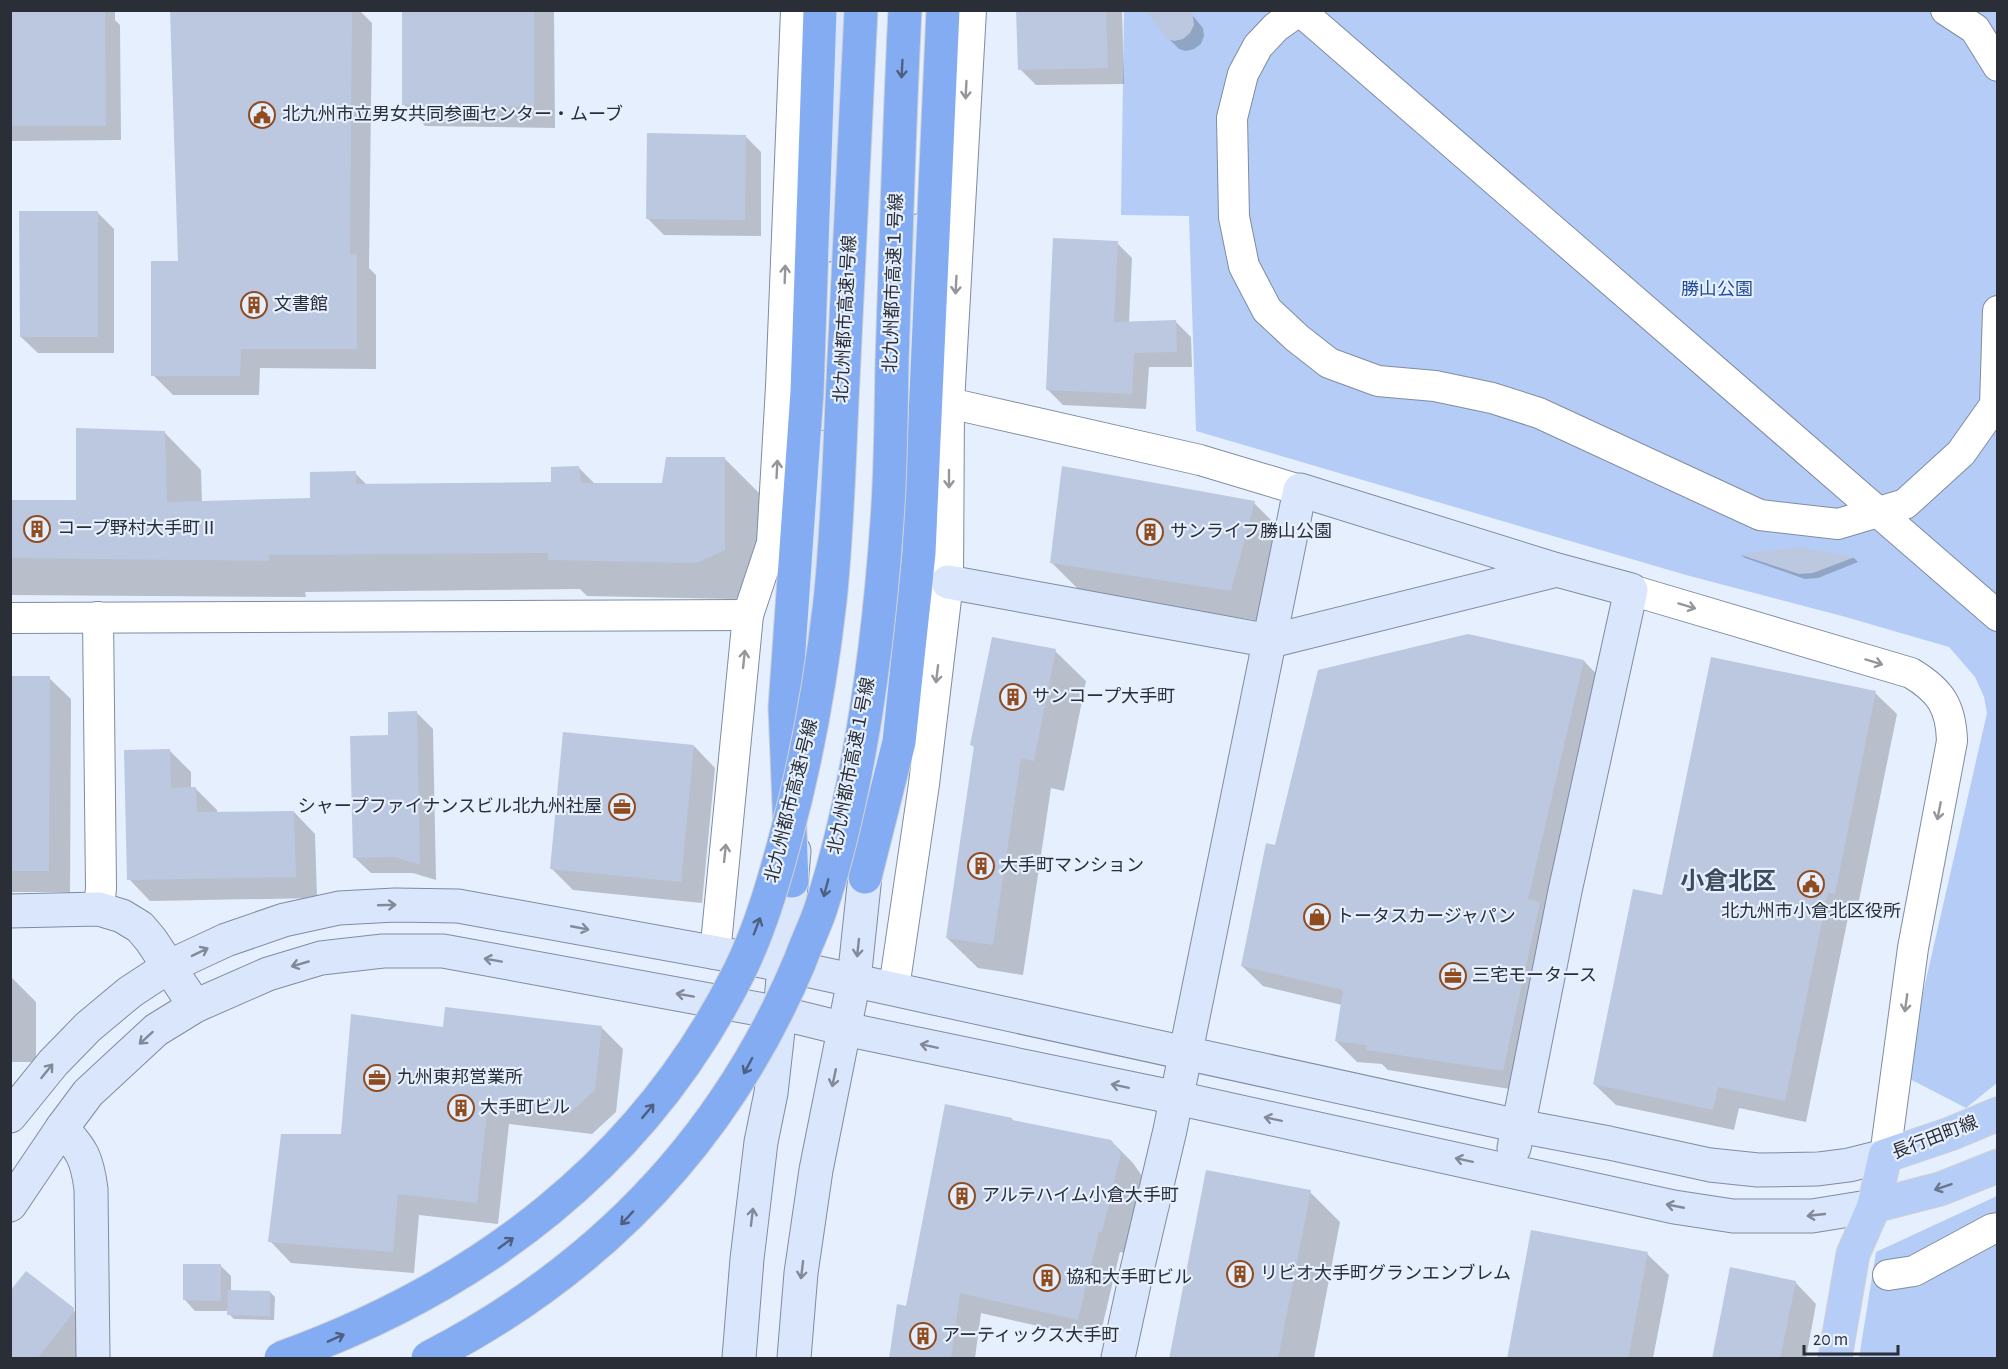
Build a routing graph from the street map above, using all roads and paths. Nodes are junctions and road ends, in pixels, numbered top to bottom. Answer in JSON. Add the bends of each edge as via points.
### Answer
{"nodes":[{"id":1,"x":796,"y":10,"type":"edge"},
{"id":2,"x":820,"y":10,"type":"edge"},
{"id":3,"x":839,"y":10,"type":"edge"},
{"id":4,"x":861,"y":10,"type":"edge"},
{"id":5,"x":905,"y":10,"type":"edge"},
{"id":6,"x":930,"y":10,"type":"edge"},
{"id":7,"x":943,"y":10,"type":"edge"},
{"id":8,"x":971,"y":10,"type":"edge"},
{"id":9,"x":1946,"y":10,"type":"edge"},
{"id":10,"x":1300,"y":11,"type":"edge"},
{"id":11,"x":1998,"y":66,"type":"edge"},
{"id":12,"x":1998,"y":311,"type":"edge"},
{"id":13,"x":949,"y":403,"type":"junction"},
{"id":14,"x":1300,"y":490,"type":"junction"},
{"id":15,"x":1879,"y":512,"type":"junction"},
{"id":16,"x":1557,"y":570,"type":"junction"},
{"id":17,"x":948,"y":582,"type":"junction"},
{"id":18,"x":1630,"y":590,"type":"junction"},
{"id":19,"x":1989,"y":609,"type":"edge"},
{"id":20,"x":748,"y":615,"type":"junction"},
{"id":21,"x":98,"y":617,"type":"junction"},
{"id":22,"x":10,"y":618,"type":"edge"},
{"id":23,"x":1271,"y":641,"type":"junction"},
{"id":24,"x":865,"y":877,"type":"junction"},
{"id":25,"x":792,"y":881,"type":"junction"},
{"id":26,"x":99,"y":909,"type":"junction"},
{"id":27,"x":10,"y":911,"type":"edge"},
{"id":28,"x":715,"y":954,"type":"junction"},
{"id":29,"x":783,"y":965,"type":"junction"},
{"id":30,"x":168,"y":967,"type":"junction"},
{"id":31,"x":854,"y":980,"type":"junction"},
{"id":32,"x":894,"y":988,"type":"junction"},
{"id":33,"x":195,"y":1006,"type":"junction"},
{"id":34,"x":780,"y":1013,"type":"junction"},
{"id":35,"x":845,"y":1029,"type":"junction"},
{"id":36,"x":1186,"y":1053,"type":"junction"},
{"id":37,"x":1177,"y":1098,"type":"junction"},
{"id":38,"x":1998,"y":1114,"type":"edge"},
{"id":39,"x":10,"y":1116,"type":"edge"},
{"id":40,"x":1519,"y":1126,"type":"junction"},
{"id":41,"x":62,"y":1128,"type":"junction"},
{"id":42,"x":1885,"y":1156,"type":"junction"},
{"id":43,"x":1998,"y":1166,"type":"edge"},
{"id":44,"x":1509,"y":1170,"type":"junction"},
{"id":45,"x":10,"y":1205,"type":"edge"},
{"id":46,"x":1874,"y":1206,"type":"junction"},
{"id":47,"x":1998,"y":1228,"type":"edge"},
{"id":48,"x":1888,"y":1275,"type":"dead end"},
{"id":49,"x":93,"y":1359,"type":"edge"},
{"id":50,"x":281,"y":1359,"type":"edge"},
{"id":51,"x":428,"y":1359,"type":"edge"},
{"id":52,"x":739,"y":1359,"type":"edge"},
{"id":53,"x":794,"y":1359,"type":"edge"},
{"id":54,"x":1118,"y":1359,"type":"edge"},
{"id":55,"x":1835,"y":1359,"type":"edge"}],
"edges":[{"from":20,"to":1,"type":"street","one_way":true,"via":[[772,543]]},
{"from":2,"to":25,"type":"highway","via":[[807,392],[785,707]]},
{"from":3,"to":25,"type":"street","via":[[816,515]]},
{"from":50,"to":4,"type":"highway","name":"北九州都市高速1号線","one_way":true,"bridge":true,"via":[[383,1317],[429,1293],[537,1221],[578,1186],[654,1104],[715,1016],[741,968],[773,885],[797,794],[830,601]]},
{"from":5,"to":51,"type":"highway","name":"北九州都市高速１号線","one_way":true,"bridge":true,"via":[[887,519],[878,624],[849,798],[819,913],[784,999],[740,1080],[686,1154],[621,1224],[551,1282],[492,1324]]},
{"from":6,"to":24,"type":"street","via":[[898,562]]},
{"from":7,"to":24,"type":"highway","via":[[919,553],[899,742]]},
{"from":8,"to":13,"type":"street","one_way":true},
{"from":9,"to":11,"type":"street","via":[[1975,29]]},
{"from":10,"to":15,"type":"street"},
{"from":10,"to":15,"type":"street","via":[[1276,27],[1258,46],[1243,74],[1232,118],[1234,217],[1244,266],[1268,310],[1297,338],[1329,363],[1378,381],[1435,386],[1539,413],[1760,515],[1838,524]]},
{"from":12,"to":15,"type":"street","via":[[1995,405],[1961,453],[1905,504]]},
{"from":13,"to":14,"type":"street","via":[[1200,460]]},
{"from":13,"to":17,"type":"street","one_way":true},
{"from":14,"to":16,"type":"street"},
{"from":14,"to":23,"type":"street"},
{"from":15,"to":19,"type":"street"},
{"from":16,"to":18,"type":"street"},
{"from":16,"to":23,"type":"street"},
{"from":17,"to":23,"type":"street"},
{"from":17,"to":32,"type":"street","one_way":true},
{"from":18,"to":40,"type":"street"},
{"from":18,"to":42,"type":"street","one_way":true,"via":[[1911,673],[1943,700],[1952,741],[1913,948]]},
{"from":20,"to":21,"type":"street"},
{"from":28,"to":20,"type":"street","one_way":true},
{"from":21,"to":22,"type":"street"},
{"from":21,"to":26,"type":"street"},
{"from":23,"to":36,"type":"street"},
{"from":24,"to":31,"type":"street","one_way":true},
{"from":25,"to":29,"type":"street"},
{"from":26,"to":27,"type":"street"},
{"from":26,"to":30,"type":"street","via":[[140,927]]},
{"from":28,"to":29,"type":"street"},
{"from":30,"to":28,"type":"street","one_way":true,"via":[[226,940],[284,920],[339,908],[395,905],[458,906]]},
{"from":29,"to":31,"type":"street"},
{"from":29,"to":34,"type":"street"},
{"from":30,"to":33,"type":"street"},
{"from":39,"to":30,"type":"street","one_way":true,"via":[[88,1027]]},
{"from":31,"to":32,"type":"street"},
{"from":31,"to":35,"type":"street"},
{"from":32,"to":36,"type":"street"},
{"from":34,"to":33,"type":"street","one_way":true,"via":[[442,951],[383,951],[321,958],[268,974]]},
{"from":33,"to":41,"type":"street","one_way":true,"via":[[156,1030],[118,1063],[88,1093]]},
{"from":34,"to":35,"type":"street"},
{"from":52,"to":34,"type":"street","one_way":true,"via":[[747,1259]]},
{"from":37,"to":35,"type":"street","one_way":true},
{"from":35,"to":53,"type":"street","one_way":true,"via":[[816,1170]]},
{"from":36,"to":37,"type":"street"},
{"from":36,"to":40,"type":"street"},
{"from":44,"to":37,"type":"street","one_way":true},
{"from":37,"to":54,"type":"street"},
{"from":38,"to":42,"type":"main road","name":"長行田町線"},
{"from":40,"to":42,"type":"street","via":[[1710,1165],[1758,1170],[1818,1170]]},
{"from":40,"to":44,"type":"street"},
{"from":41,"to":45,"type":"street"},
{"from":41,"to":49,"type":"street","via":[[80,1148],[91,1188]]},
{"from":42,"to":46,"type":"main road","name":"長行田町線"},
{"from":43,"to":46,"type":"main road","one_way":true,"via":[[1940,1189]]},
{"from":46,"to":44,"type":"street","one_way":true,"via":[[1812,1216],[1732,1216]]},
{"from":46,"to":55,"type":"main road","name":"長行田町線","via":[[1853,1254]]},
{"from":47,"to":48,"type":"street","via":[[1914,1271]]}]}
